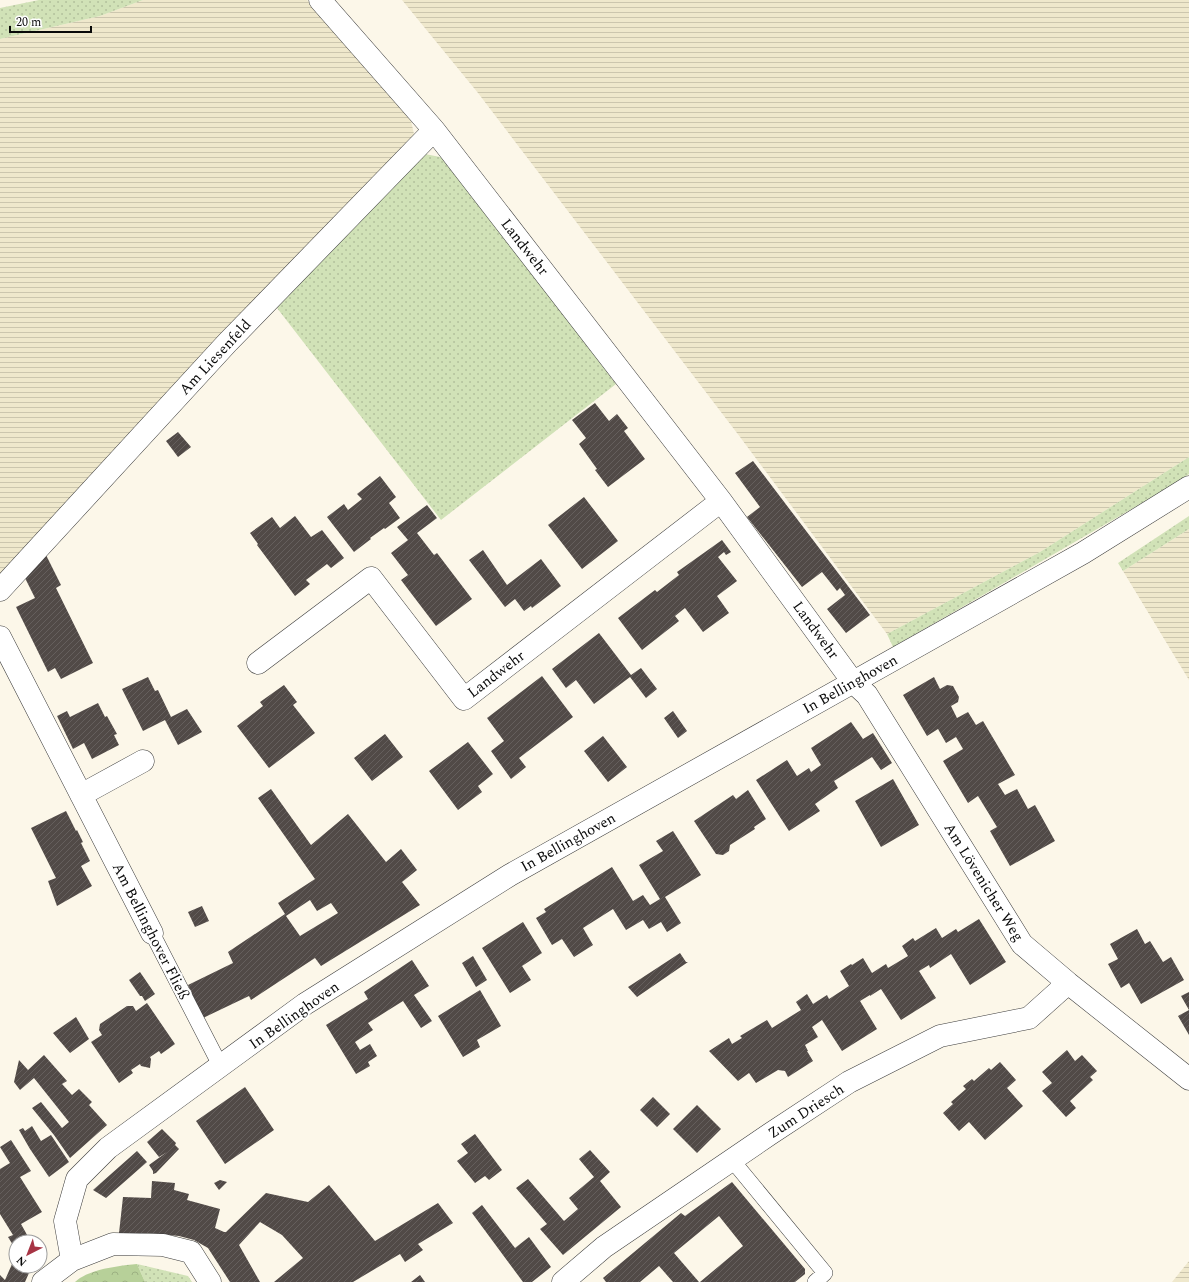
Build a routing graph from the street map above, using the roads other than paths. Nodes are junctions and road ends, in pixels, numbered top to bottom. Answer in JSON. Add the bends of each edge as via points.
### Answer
{"nodes":[{"id":1,"x":320,"y":0,"type":"edge"},
{"id":2,"x":434,"y":130,"type":"junction"},
{"id":3,"x":1189,"y":486,"type":"edge"},
{"id":4,"x":721,"y":501,"type":"junction"},
{"id":5,"x":0,"y":590,"type":"edge"},
{"id":6,"x":0,"y":637,"type":"edge"},
{"id":7,"x":258,"y":663,"type":"dead end"},
{"id":8,"x":853,"y":682,"type":"junction"},
{"id":9,"x":143,"y":761,"type":"dead end"},
{"id":10,"x":81,"y":795,"type":"junction"},
{"id":11,"x":152,"y":933,"type":"joint"},
{"id":12,"x":1068,"y":983,"type":"junction"},
{"id":13,"x":221,"y":1067,"type":"junction"},
{"id":14,"x":1189,"y":1079,"type":"edge"},
{"id":15,"x":732,"y":1160,"type":"junction"},
{"id":16,"x":72,"y":1260,"type":"junction"},
{"id":17,"x":43,"y":1282,"type":"edge"},
{"id":18,"x":210,"y":1282,"type":"edge"},
{"id":19,"x":563,"y":1282,"type":"edge"},
{"id":20,"x":815,"y":1282,"type":"edge"}],
"edges":[{"from":1,"to":2,"type":"street","name":"Landwehr"},
{"from":2,"to":4,"type":"street","name":"Landwehr"},
{"from":2,"to":5,"type":"street","name":"Am Liesenfeld","via":[[227,343]]},
{"from":3,"to":8,"type":"street","name":"In Bellinghoven","via":[[1084,553]]},
{"from":4,"to":7,"type":"street","name":"Landwehr","via":[[464,699],[371,578]]},
{"from":4,"to":8,"type":"street","name":"Landwehr"},
{"from":6,"to":10,"type":"street","name":"Am Bellinghover Fließ"},
{"from":8,"to":12,"type":"street","name":"Am Lövenicher Weg","via":[[867,695],[1022,944]]},
{"from":8,"to":13,"type":"street","name":"In Bellinghoven","via":[[510,875],[305,1004]]},
{"from":9,"to":10,"type":"street"},
{"from":10,"to":11,"type":"street","name":"Am Bellinghover Fließ"},
{"from":11,"to":13,"type":"lane","name":"Am Bellinghover Fließ"},
{"from":12,"to":14,"type":"street","name":"Am Lövenicher Weg"},
{"from":12,"to":15,"type":"street","name":"Zum Driesch","via":[[1028,1018],[940,1036],[849,1082]]},
{"from":13,"to":16,"type":"street","name":"In Bellinghoven","via":[[108,1148],[77,1179],[65,1221]]},
{"from":15,"to":19,"type":"street","name":"Zum Driesch","via":[[604,1247]]},
{"from":15,"to":20,"type":"lane","via":[[825,1273]]},
{"from":16,"to":17,"type":"street"},
{"from":16,"to":18,"type":"street","via":[[113,1244],[163,1245],[191,1252]]}]}
